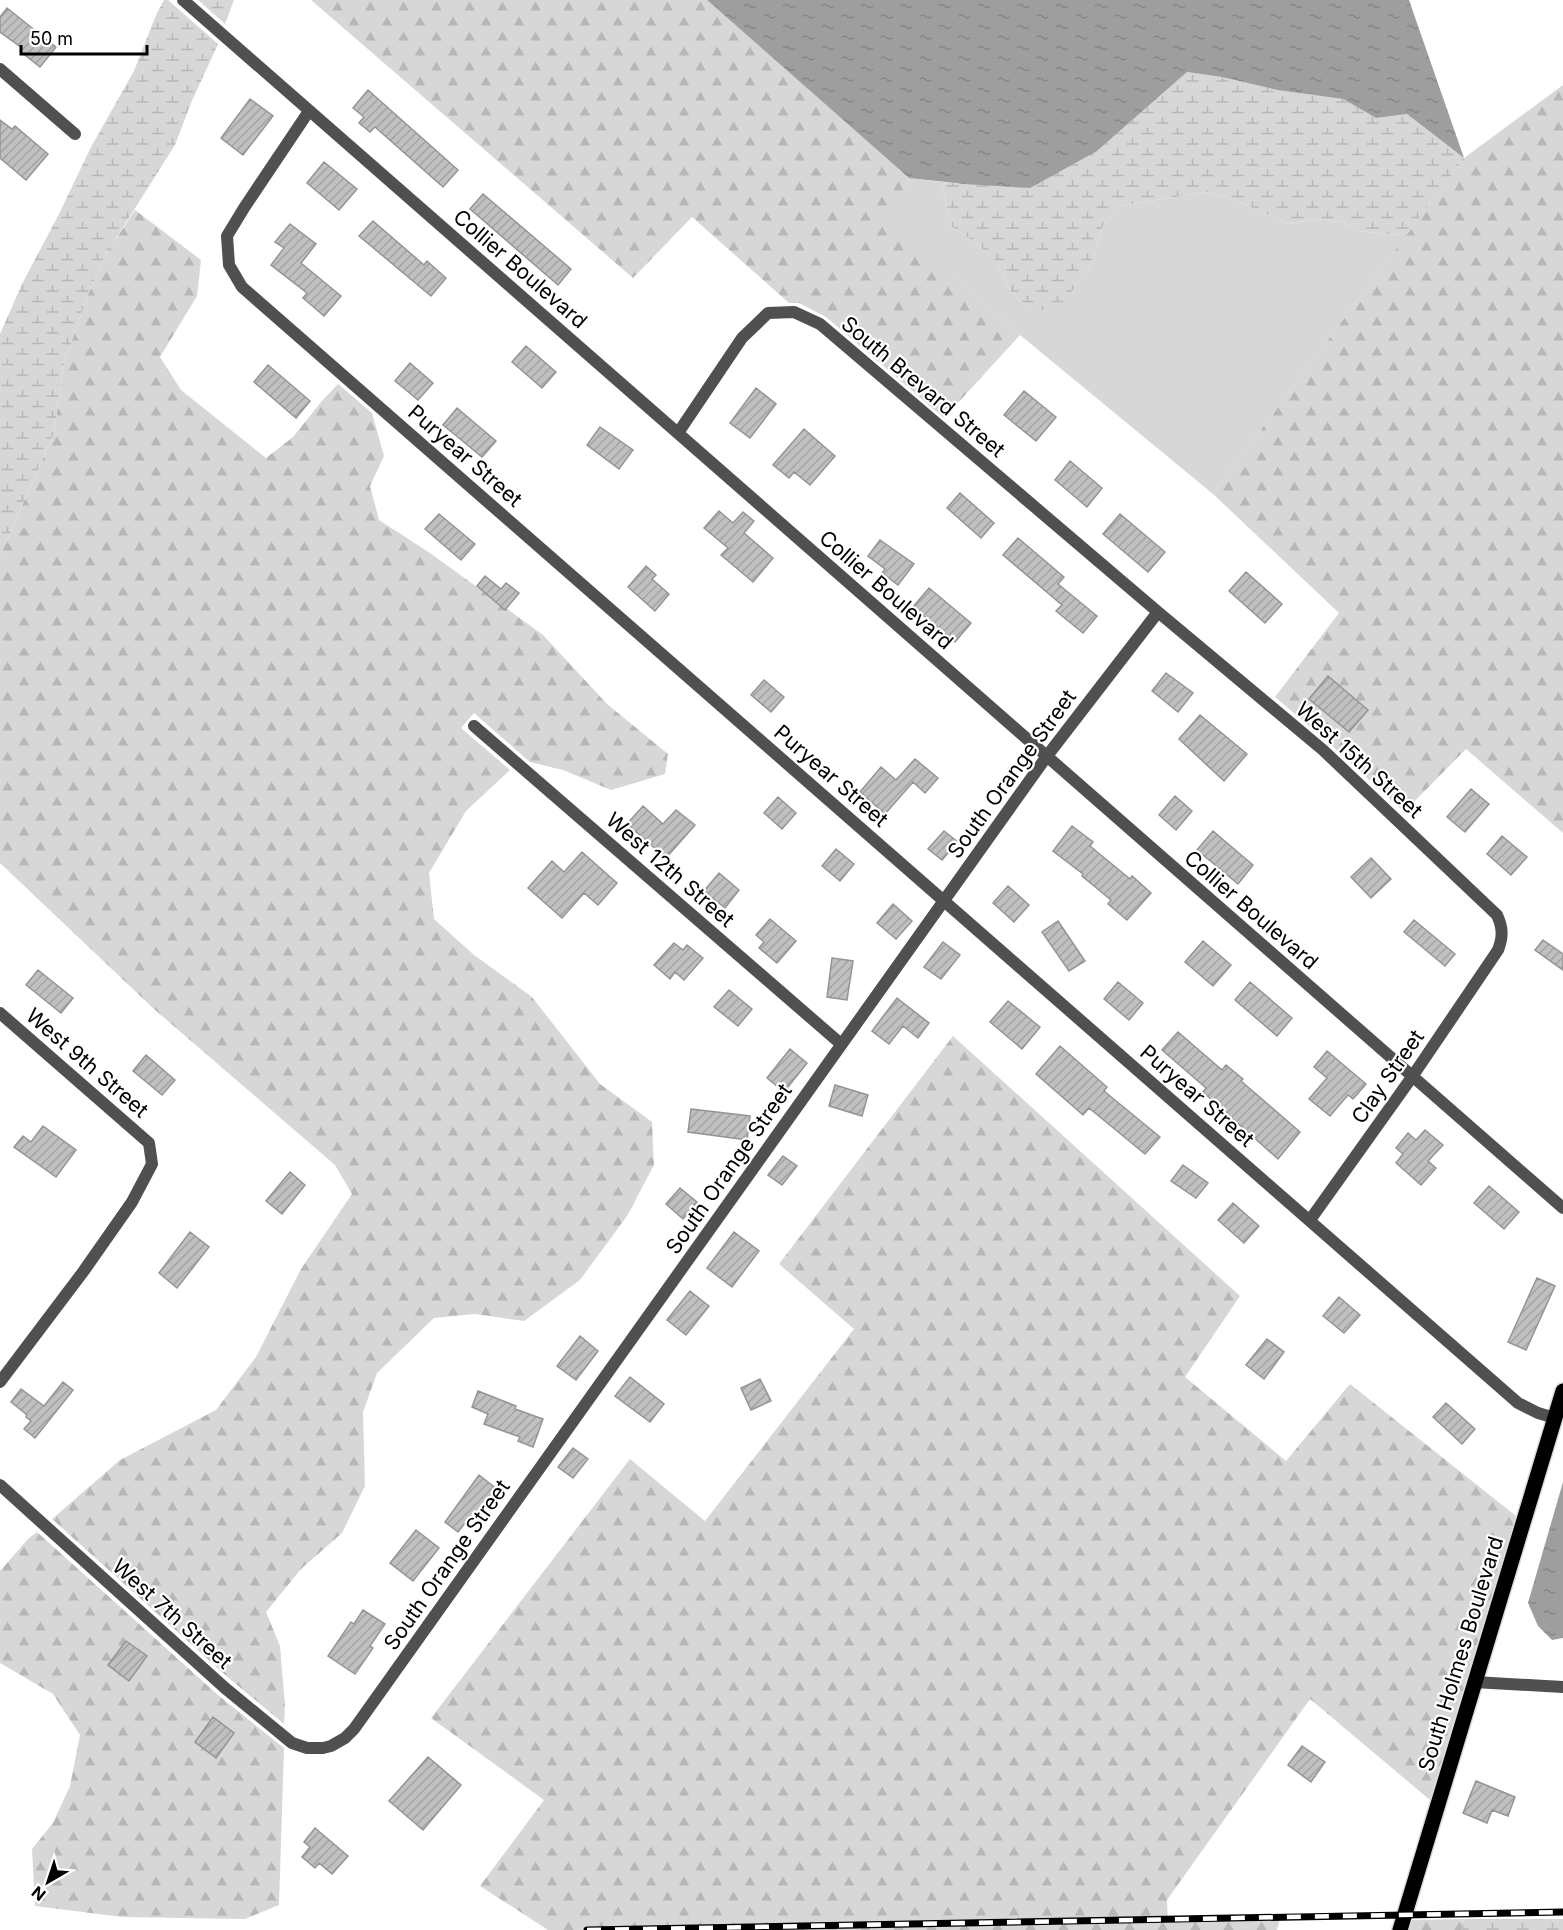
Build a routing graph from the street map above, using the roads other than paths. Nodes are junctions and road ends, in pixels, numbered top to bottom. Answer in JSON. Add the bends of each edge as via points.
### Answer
{"nodes":[{"id":1,"x":183,"y":0,"type":"edge"},
{"id":2,"x":0,"y":69,"type":"edge"},
{"id":3,"x":309,"y":111,"type":"junction"},
{"id":4,"x":75,"y":134,"type":"dead end"},
{"id":5,"x":678,"y":433,"type":"junction"},
{"id":6,"x":1158,"y":612,"type":"junction"},
{"id":7,"x":474,"y":726,"type":"dead end"},
{"id":8,"x":1047,"y":756,"type":"junction"},
{"id":9,"x":944,"y":901,"type":"junction"},
{"id":10,"x":1495,"y":954,"type":"joint"},
{"id":11,"x":0,"y":1013,"type":"edge"},
{"id":12,"x":841,"y":1044,"type":"junction"},
{"id":13,"x":1412,"y":1077,"type":"junction"},
{"id":14,"x":1563,"y":1208,"type":"edge"},
{"id":15,"x":1310,"y":1220,"type":"junction"},
{"id":16,"x":0,"y":1382,"type":"edge"},
{"id":17,"x":1563,"y":1391,"type":"edge"},
{"id":18,"x":1555,"y":1418,"type":"junction"},
{"id":19,"x":0,"y":1485,"type":"edge"},
{"id":20,"x":1474,"y":1682,"type":"junction"},
{"id":21,"x":1563,"y":1687,"type":"edge"},
{"id":22,"x":331,"y":1746,"type":"joint"},
{"id":23,"x":1400,"y":1930,"type":"edge"}],
"edges":[{"from":1,"to":3,"type":"street","name":"Collier Boulevard"},
{"from":2,"to":4,"type":"street"},
{"from":3,"to":5,"type":"street","name":"Collier Boulevard"},
{"from":3,"to":9,"type":"street","name":"Puryear Street","via":[[227,237],[229,265],[242,287]]},
{"from":5,"to":6,"type":"street","name":"South Brevard Street","via":[[742,338],[768,313],[794,312],[820,324]]},
{"from":5,"to":8,"type":"street","name":"Collier Boulevard"},
{"from":6,"to":8,"type":"street","name":"South Orange Street"},
{"from":6,"to":10,"type":"street","name":"West 15th Street","via":[[1323,750],[1490,906],[1502,925],[1502,938]]},
{"from":7,"to":12,"type":"street","name":"West 12th Street"},
{"from":8,"to":9,"type":"street","name":"South Orange Street"},
{"from":8,"to":13,"type":"street","name":"Collier Boulevard"},
{"from":9,"to":12,"type":"street","name":"South Orange Street"},
{"from":9,"to":15,"type":"street","name":"Puryear Street"},
{"from":10,"to":13,"type":"street","name":"Clay Street"},
{"from":11,"to":16,"type":"street","name":"West 9th Street","via":[[149,1143],[152,1164],[132,1202]]},
{"from":12,"to":22,"type":"street","name":"South Orange Street","via":[[354,1729]]},
{"from":13,"to":14,"type":"street","name":"Collier Boulevard"},
{"from":13,"to":15,"type":"street","name":"Clay Street"},
{"from":15,"to":18,"type":"street","name":"Puryear Street","via":[[1518,1403]]},
{"from":17,"to":18,"type":"main road","name":"South Holmes Boulevard"},
{"from":18,"to":20,"type":"main road","name":"South Holmes Boulevard"},
{"from":19,"to":22,"type":"street","name":"West 7th Street","via":[[225,1688],[292,1743],[307,1748]]},
{"from":20,"to":21,"type":"street"},
{"from":20,"to":23,"type":"main road","name":"South Holmes Boulevard"}]}
